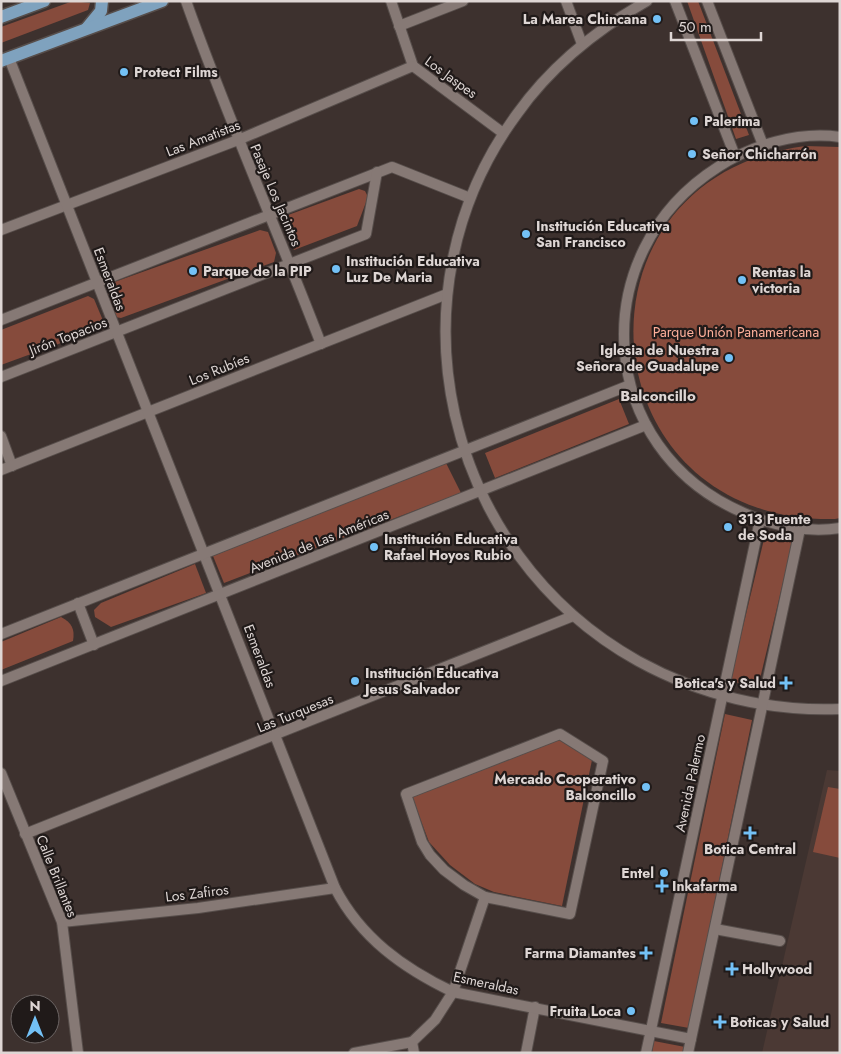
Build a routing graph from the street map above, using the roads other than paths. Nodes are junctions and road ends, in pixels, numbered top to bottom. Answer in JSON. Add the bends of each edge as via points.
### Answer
{"nodes":[{"id":1,"x":44,"y":1,"type":"edge"},
{"id":2,"x":102,"y":1,"type":"edge"},
{"id":3,"x":162,"y":1,"type":"edge"},
{"id":4,"x":186,"y":1,"type":"edge"},
{"id":5,"x":391,"y":1,"type":"edge"},
{"id":6,"x":463,"y":1,"type":"edge"},
{"id":7,"x":566,"y":1,"type":"edge"},
{"id":8,"x":647,"y":1,"type":"edge"},
{"id":9,"x":675,"y":1,"type":"edge"},
{"id":10,"x":707,"y":1,"type":"edge"},
{"id":11,"x":1,"y":17,"type":"edge"},
{"id":12,"x":399,"y":26,"type":"junction"},
{"id":13,"x":85,"y":30,"type":"junction"},
{"id":14,"x":582,"y":44,"type":"junction"},
{"id":15,"x":5,"y":60,"type":"edge"},
{"id":16,"x":413,"y":66,"type":"junction"},
{"id":17,"x":504,"y":133,"type":"junction"},
{"id":18,"x":840,"y":137,"type":"edge"},
{"id":19,"x":238,"y":140,"type":"junction"},
{"id":20,"x":763,"y":145,"type":"junction"},
{"id":21,"x":734,"y":156,"type":"junction"},
{"id":22,"x":378,"y":172,"type":"junction"},
{"id":23,"x":470,"y":198,"type":"junction"},
{"id":24,"x":66,"y":204,"type":"junction"},
{"id":25,"x":268,"y":215,"type":"junction"},
{"id":26,"x":1,"y":230,"type":"edge"},
{"id":27,"x":290,"y":264,"type":"junction"},
{"id":28,"x":97,"y":282,"type":"junction"},
{"id":29,"x":447,"y":294,"type":"junction"},
{"id":30,"x":1,"y":320,"type":"edge"},
{"id":31,"x":116,"y":332,"type":"junction"},
{"id":32,"x":321,"y":344,"type":"junction"},
{"id":33,"x":1,"y":377,"type":"edge"},
{"id":34,"x":630,"y":385,"type":"junction"},
{"id":35,"x":148,"y":412,"type":"junction"},
{"id":36,"x":646,"y":425,"type":"junction"},
{"id":37,"x":1,"y":436,"type":"edge"},
{"id":38,"x":463,"y":451,"type":"junction"},
{"id":39,"x":12,"y":466,"type":"junction"},
{"id":40,"x":1,"y":470,"type":"edge"},
{"id":41,"x":480,"y":492,"type":"junction"},
{"id":42,"x":760,"y":520,"type":"junction"},
{"id":43,"x":800,"y":528,"type":"junction"},
{"id":44,"x":840,"y":528,"type":"edge"},
{"id":45,"x":204,"y":553,"type":"junction"},
{"id":46,"x":221,"y":594,"type":"junction"},
{"id":47,"x":78,"y":603,"type":"junction"},
{"id":48,"x":573,"y":616,"type":"junction"},
{"id":49,"x":1,"y":634,"type":"edge"},
{"id":50,"x":94,"y":645,"type":"junction"},
{"id":51,"x":1,"y":682,"type":"edge"},
{"id":52,"x":722,"y":696,"type":"junction"},
{"id":53,"x":762,"y":704,"type":"junction"},
{"id":54,"x":840,"y":709,"type":"edge"},
{"id":55,"x":276,"y":736,"type":"junction"},
{"id":56,"x":1,"y":773,"type":"edge"},
{"id":57,"x":25,"y":834,"type":"junction"},
{"id":58,"x":335,"y":888,"type":"junction"},
{"id":59,"x":485,"y":897,"type":"junction"},
{"id":60,"x":62,"y":922,"type":"junction"},
{"id":61,"x":715,"y":929,"type":"junction"},
{"id":62,"x":780,"y":941,"type":"dead end"},
{"id":63,"x":453,"y":992,"type":"junction"},
{"id":64,"x":535,"y":1007,"type":"junction"},
{"id":65,"x":651,"y":1030,"type":"junction"},
{"id":66,"x":691,"y":1039,"type":"junction"},
{"id":67,"x":412,"y":1042,"type":"junction"},
{"id":68,"x":78,"y":1053,"type":"edge"},
{"id":69,"x":354,"y":1053,"type":"edge"},
{"id":70,"x":414,"y":1053,"type":"edge"},
{"id":71,"x":526,"y":1053,"type":"edge"},
{"id":72,"x":646,"y":1053,"type":"edge"},
{"id":73,"x":688,"y":1053,"type":"edge"}],
"edges":[{"from":1,"to":11,"type":"main road"},
{"from":2,"to":13,"type":"main road","via":[[98,15]]},
{"from":3,"to":13,"type":"main road"},
{"from":4,"to":19,"type":"street","name":"Pasaje Los Jacintos"},
{"from":5,"to":12,"type":"street","name":"Los Jaspes"},
{"from":6,"to":12,"type":"street"},
{"from":7,"to":14,"type":"street"},
{"from":8,"to":14,"type":"street"},
{"from":9,"to":21,"type":"street"},
{"from":10,"to":20,"type":"street"},
{"from":12,"to":16,"type":"street","name":"Los Jaspes"},
{"from":13,"to":15,"type":"main road"},
{"from":14,"to":17,"type":"street","via":[[543,81]]},
{"from":15,"to":24,"type":"street","name":"Esmeraldas"},
{"from":16,"to":17,"type":"street","name":"Los Jaspes"},
{"from":16,"to":19,"type":"street","name":"Las Amatistas"},
{"from":17,"to":23,"type":"street"},
{"from":18,"to":20,"type":"street","via":[[809,136]]},
{"from":19,"to":24,"type":"street","name":"Las Amatistas"},
{"from":19,"to":25,"type":"street","name":"Pasaje Los Jacintos"},
{"from":20,"to":21,"type":"street"},
{"from":21,"to":34,"type":"street","via":[[694,182],[661,217],[638,258],[627,296],[623,331]]},
{"from":22,"to":23,"type":"street","via":[[392,167]]},
{"from":22,"to":25,"type":"street"},
{"from":22,"to":27,"type":"street","name":"Jirón Topacios","via":[[366,234]]},
{"from":23,"to":29,"type":"street","via":[[453,256]]},
{"from":24,"to":26,"type":"street","name":"Las Amatistas"},
{"from":24,"to":28,"type":"street","name":"Esmeraldas"},
{"from":25,"to":27,"type":"street","name":"Pasaje Los Jacintos"},
{"from":25,"to":28,"type":"street"},
{"from":27,"to":31,"type":"street","name":"Jirón Topacios"},
{"from":27,"to":32,"type":"street","name":"Pasaje Los Jacintos"},
{"from":28,"to":30,"type":"street"},
{"from":28,"to":31,"type":"street","name":"Esmeraldas"},
{"from":29,"to":32,"type":"street","name":"Los Rubíes"},
{"from":29,"to":38,"type":"street","via":[[448,382]]},
{"from":31,"to":33,"type":"street","name":"Jirón Topacios"},
{"from":31,"to":35,"type":"street","name":"Esmeraldas"},
{"from":32,"to":35,"type":"street","name":"Los Rubíes"},
{"from":34,"to":36,"type":"street"},
{"from":34,"to":38,"type":"street"},
{"from":35,"to":39,"type":"street","name":"Los Rubíes"},
{"from":35,"to":45,"type":"street","name":"Esmeraldas"},
{"from":36,"to":41,"type":"street","name":"Avenida de Las Américas"},
{"from":36,"to":42,"type":"street","via":[[663,451],[690,481],[728,506]]},
{"from":37,"to":39,"type":"street"},
{"from":38,"to":41,"type":"street"},
{"from":38,"to":45,"type":"street"},
{"from":39,"to":40,"type":"street","name":"Los Rubíes"},
{"from":41,"to":46,"type":"street","name":"Avenida de Las Américas"},
{"from":41,"to":48,"type":"street","via":[[524,565]]},
{"from":42,"to":43,"type":"street"},
{"from":42,"to":52,"type":"street","name":"Avenida Palermo"},
{"from":43,"to":44,"type":"street"},
{"from":43,"to":53,"type":"street"},
{"from":45,"to":46,"type":"street","name":"Esmeraldas"},
{"from":45,"to":47,"type":"street"},
{"from":46,"to":50,"type":"street","name":"Avenida de Las Américas"},
{"from":46,"to":55,"type":"street","name":"Esmeraldas"},
{"from":47,"to":49,"type":"street"},
{"from":47,"to":50,"type":"street"},
{"from":48,"to":52,"type":"street","via":[[612,646],[648,667]]},
{"from":48,"to":55,"type":"street","name":"Las Turquesas"},
{"from":50,"to":51,"type":"street","name":"Avenida de Las Américas"},
{"from":52,"to":53,"type":"street"},
{"from":52,"to":65,"type":"street","name":"Avenida Palermo"},
{"from":53,"to":54,"type":"street"},
{"from":53,"to":61,"type":"street"},
{"from":55,"to":57,"type":"street","name":"Las Turquesas"},
{"from":55,"to":58,"type":"street","name":"Esmeraldas"},
{"from":56,"to":57,"type":"street","name":"Calle Brillantes"},
{"from":57,"to":60,"type":"street","name":"Calle Brillantes"},
{"from":58,"to":60,"type":"street","name":"Los Zafiros","via":[[198,908]]},
{"from":58,"to":63,"type":"street","name":"Esmeraldas","via":[[358,924],[379,946],[422,977]]},
{"from":59,"to":59,"type":"street","via":[[444,870],[430,855],[422,842],[406,794],[560,734],[603,761],[570,914]]},
{"from":59,"to":63,"type":"street"},
{"from":60,"to":68,"type":"street","name":"Calle Brillantes"},
{"from":61,"to":62,"type":"street"},
{"from":61,"to":66,"type":"street"},
{"from":63,"to":64,"type":"street","name":"Esmeraldas"},
{"from":63,"to":67,"type":"street","via":[[434,1020]]},
{"from":64,"to":65,"type":"street","name":"Esmeraldas"},
{"from":64,"to":71,"type":"street"},
{"from":65,"to":66,"type":"street","name":"Esmeraldas"},
{"from":65,"to":72,"type":"street","name":"Avenida Palermo"},
{"from":66,"to":73,"type":"street"},
{"from":67,"to":69,"type":"street"},
{"from":67,"to":70,"type":"street"}]}
